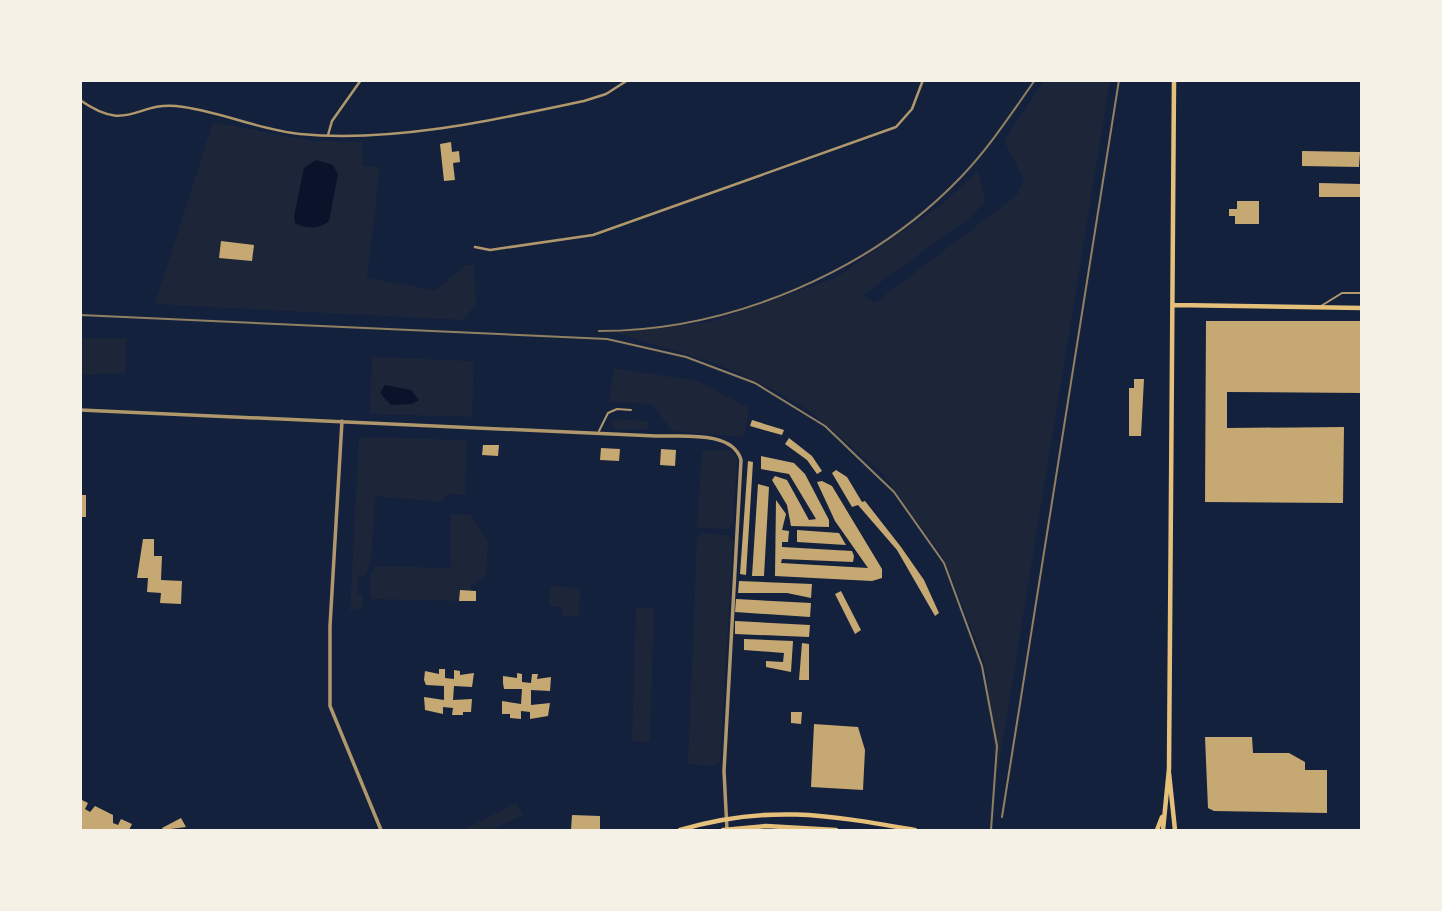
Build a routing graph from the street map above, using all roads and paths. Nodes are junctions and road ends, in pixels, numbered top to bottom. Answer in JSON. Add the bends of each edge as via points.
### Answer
{"nodes":[{"id":1,"x":361,"y":80,"type":"edge"},
{"id":2,"x":628,"y":80,"type":"edge"},
{"id":3,"x":923,"y":80,"type":"edge"},
{"id":4,"x":1174,"y":80,"type":"edge"},
{"id":5,"x":80,"y":100,"type":"edge"},
{"id":6,"x":328,"y":135,"type":"junction"},
{"id":7,"x":475,"y":247,"type":"dead end"},
{"id":8,"x":1362,"y":293,"type":"edge"},
{"id":9,"x":1174,"y":305,"type":"junction"},
{"id":10,"x":1317,"y":308,"type":"junction"},
{"id":11,"x":1362,"y":308,"type":"edge"},
{"id":12,"x":80,"y":410,"type":"edge"},
{"id":13,"x":631,"y":410,"type":"dead end"},
{"id":14,"x":342,"y":421,"type":"junction"},
{"id":15,"x":598,"y":433,"type":"junction"},
{"id":16,"x":1169,"y":769,"type":"junction"},
{"id":17,"x":1164,"y":810,"type":"junction"},
{"id":18,"x":725,"y":819,"type":"junction"},
{"id":19,"x":726,"y":830,"type":"edge"},
{"id":20,"x":382,"y":831,"type":"edge"},
{"id":21,"x":680,"y":831,"type":"edge"},
{"id":22,"x":836,"y":831,"type":"edge"},
{"id":23,"x":915,"y":831,"type":"edge"},
{"id":24,"x":1157,"y":831,"type":"edge"},
{"id":25,"x":1163,"y":831,"type":"edge"},
{"id":26,"x":1175,"y":831,"type":"edge"}],
"edges":[{"from":1,"to":6,"type":"street","via":[[332,121]]},
{"from":2,"to":6,"type":"street","via":[[584,101],[443,128]]},
{"from":3,"to":7,"type":"street","via":[[901,124],[819,156],[593,235],[490,250]]},
{"from":4,"to":9,"type":"main road"},
{"from":5,"to":6,"type":"street","via":[[109,115],[133,116],[174,106],[281,131]]},
{"from":8,"to":10,"type":"lane","via":[[1342,293]]},
{"from":9,"to":10,"type":"main road"},
{"from":9,"to":16,"type":"main road"},
{"from":10,"to":11,"type":"main road"},
{"from":12,"to":14,"type":"street"},
{"from":13,"to":15,"type":"lane","via":[[608,413]]},
{"from":14,"to":15,"type":"street"},
{"from":14,"to":20,"type":"street","via":[[330,706]]},
{"from":15,"to":18,"type":"street","via":[[722,441],[735,447],[741,460]]},
{"from":16,"to":17,"type":"main road"},
{"from":16,"to":26,"type":"main road"},
{"from":17,"to":24,"type":"main road"},
{"from":17,"to":25,"type":"main road"},
{"from":18,"to":19,"type":"street"},
{"from":18,"to":21,"type":"main road"},
{"from":18,"to":23,"type":"main road","via":[[785,812]]},
{"from":19,"to":22,"type":"main road","via":[[774,826]]}]}
